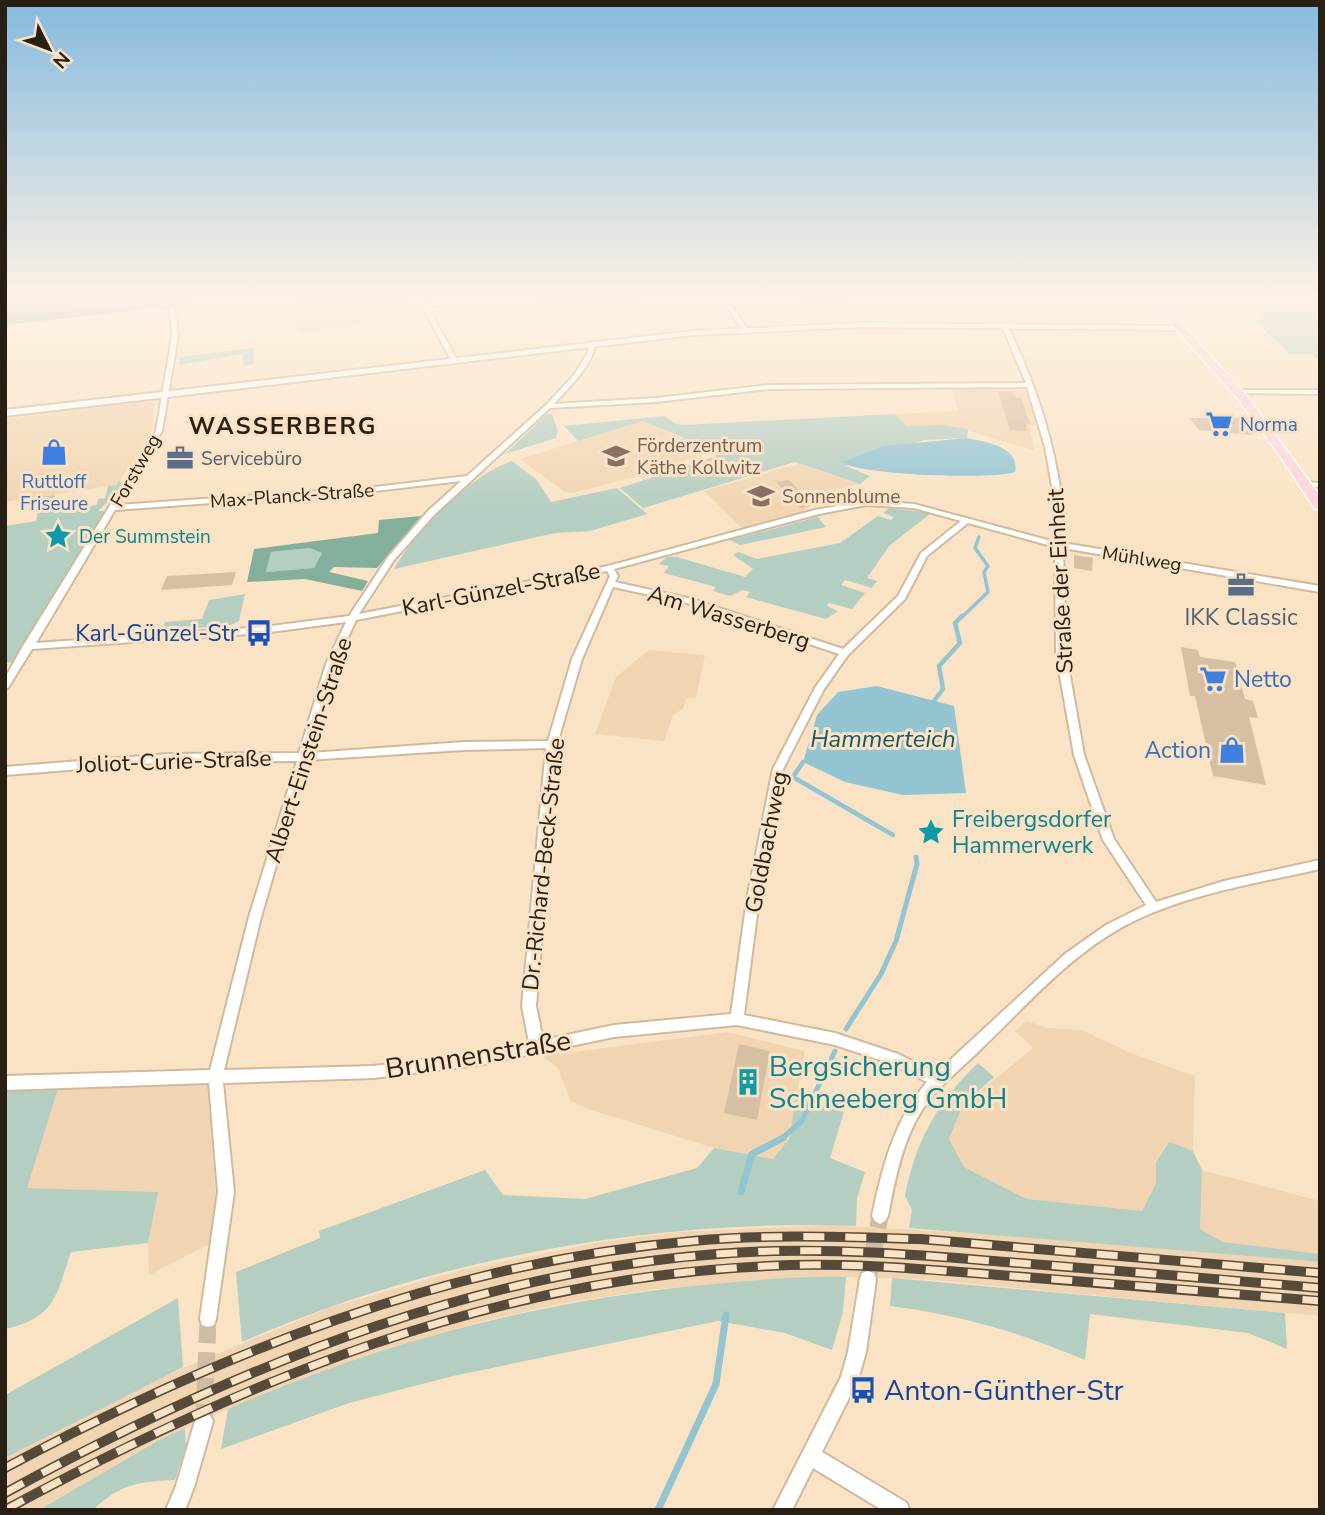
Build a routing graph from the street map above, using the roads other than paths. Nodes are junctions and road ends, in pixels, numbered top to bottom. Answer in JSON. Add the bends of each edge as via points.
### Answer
{"nodes":[{"id":1,"x":171,"y":369,"type":"edge"},
{"id":2,"x":381,"y":369,"type":"edge"},
{"id":3,"x":581,"y":369,"type":"edge"},
{"id":4,"x":1023,"y":369,"type":"edge"},
{"id":5,"x":1217,"y":369,"type":"edge"},
{"id":6,"x":1030,"y":385,"type":"junction"},
{"id":7,"x":1320,"y":391,"type":"edge"},
{"id":8,"x":1238,"y":392,"type":"junction"},
{"id":9,"x":167,"y":394,"type":"junction"},
{"id":10,"x":548,"y":406,"type":"junction"},
{"id":11,"x":5,"y":413,"type":"edge"},
{"id":12,"x":470,"y":478,"type":"junction"},
{"id":13,"x":1313,"y":484,"type":"edge"},
{"id":14,"x":1320,"y":506,"type":"edge"},
{"id":15,"x":113,"y":508,"type":"junction"},
{"id":16,"x":966,"y":521,"type":"junction"},
{"id":17,"x":1058,"y":545,"type":"junction"},
{"id":18,"x":609,"y":568,"type":"junction"},
{"id":19,"x":611,"y":584,"type":"junction"},
{"id":20,"x":1320,"y":589,"type":"edge"},
{"id":21,"x":352,"y":618,"type":"junction"},
{"id":22,"x":28,"y":646,"type":"junction"},
{"id":23,"x":845,"y":653,"type":"junction"},
{"id":24,"x":5,"y":686,"type":"edge"},
{"id":25,"x":552,"y":744,"type":"junction"},
{"id":26,"x":303,"y":757,"type":"junction"},
{"id":27,"x":5,"y":771,"type":"edge"},
{"id":28,"x":1320,"y":864,"type":"edge"},
{"id":29,"x":1154,"y":908,"type":"junction"},
{"id":30,"x":737,"y":1019,"type":"junction"},
{"id":31,"x":537,"y":1046,"type":"junction"},
{"id":32,"x":215,"y":1077,"type":"junction"},
{"id":33,"x":938,"y":1081,"type":"junction"},
{"id":34,"x":5,"y":1083,"type":"edge"},
{"id":35,"x":880,"y":1216,"type":"tunnel mouth"},
{"id":36,"x":868,"y":1279,"type":"tunnel mouth"},
{"id":37,"x":208,"y":1319,"type":"tunnel mouth"},
{"id":38,"x":204,"y":1421,"type":"tunnel mouth"},
{"id":39,"x":811,"y":1455,"type":"junction"},
{"id":40,"x":175,"y":1510,"type":"edge"},
{"id":41,"x":782,"y":1510,"type":"edge"},
{"id":42,"x":900,"y":1510,"type":"edge"}],
"edges":[{"from":1,"to":9,"type":"street","name":"Forstweg"},
{"from":2,"to":9,"type":"street"},
{"from":3,"to":10,"type":"street","name":"Albert-Einstein-Straße"},
{"from":4,"to":6,"type":"street","name":"Straße der Einheit"},
{"from":5,"to":8,"type":"main road"},
{"from":6,"to":10,"type":"street","via":[[769,387]]},
{"from":6,"to":17,"type":"street","name":"Straße der Einheit","via":[[1058,497]]},
{"from":7,"to":8,"type":"street"},
{"from":8,"to":13,"type":"main road"},
{"from":9,"to":11,"type":"street"},
{"from":9,"to":15,"type":"street","name":"Forstweg","via":[[155,438]]},
{"from":10,"to":12,"type":"street","name":"Albert-Einstein-Straße"},
{"from":12,"to":15,"type":"street","name":"Max-Planck-Straße"},
{"from":12,"to":21,"type":"street","name":"Albert-Einstein-Straße","via":[[391,559]]},
{"from":13,"to":14,"type":"main road"},
{"from":15,"to":22,"type":"street","name":"Forstweg"},
{"from":16,"to":17,"type":"street","name":"Mühlweg"},
{"from":16,"to":18,"type":"street","name":"Karl-Günzel-Straße","via":[[914,506],[853,505]]},
{"from":16,"to":23,"type":"street","name":"Goldbachweg","via":[[924,555],[902,597]]},
{"from":17,"to":20,"type":"street","name":"Mühlweg"},
{"from":17,"to":29,"type":"street","name":"Straße der Einheit","via":[[1061,653],[1079,755],[1108,840]]},
{"from":18,"to":19,"type":"street","via":[[614,576]]},
{"from":18,"to":21,"type":"street","name":"Karl-Günzel-Straße"},
{"from":19,"to":23,"type":"street","name":"Am Wasserberg","via":[[688,601]]},
{"from":19,"to":25,"type":"street","name":"Dr.-Richard-Beck-Straße","via":[[577,659]]},
{"from":21,"to":22,"type":"street","name":"Karl-Günzel-Straße","via":[[263,630]]},
{"from":21,"to":26,"type":"street","name":"Albert-Einstein-Straße","via":[[331,664]]},
{"from":22,"to":24,"type":"street","name":"Forstweg"},
{"from":23,"to":30,"type":"street","name":"Goldbachweg","via":[[820,688],[778,769],[753,899]]},
{"from":25,"to":26,"type":"street","name":"Joliot-Curie-Straße"},
{"from":25,"to":31,"type":"street","name":"Dr.-Richard-Beck-Straße","via":[[529,1006]]},
{"from":26,"to":27,"type":"street","name":"Joliot-Curie-Straße","via":[[169,758]]},
{"from":26,"to":32,"type":"street","name":"Albert-Einstein-Straße","via":[[255,917]]},
{"from":28,"to":29,"type":"street"},
{"from":29,"to":33,"type":"street","via":[[1109,928],[1080,951]]},
{"from":30,"to":31,"type":"street","name":"Brunnenstraße","via":[[660,1024]]},
{"from":30,"to":33,"type":"street","name":"Brunnenstraße","via":[[835,1039],[893,1058]]},
{"from":31,"to":32,"type":"street","name":"Brunnenstraße","via":[[401,1069]]},
{"from":32,"to":34,"type":"street","name":"Brunnenstraße"},
{"from":32,"to":37,"type":"street","name":"Albert-Einstein-Straße","via":[[226,1192]]},
{"from":33,"to":35,"type":"street","via":[[904,1130]]},
{"from":36,"to":39,"type":"street","via":[[849,1380]]},
{"from":38,"to":40,"type":"street"},
{"from":39,"to":41,"type":"street"},
{"from":39,"to":42,"type":"street"}]}
